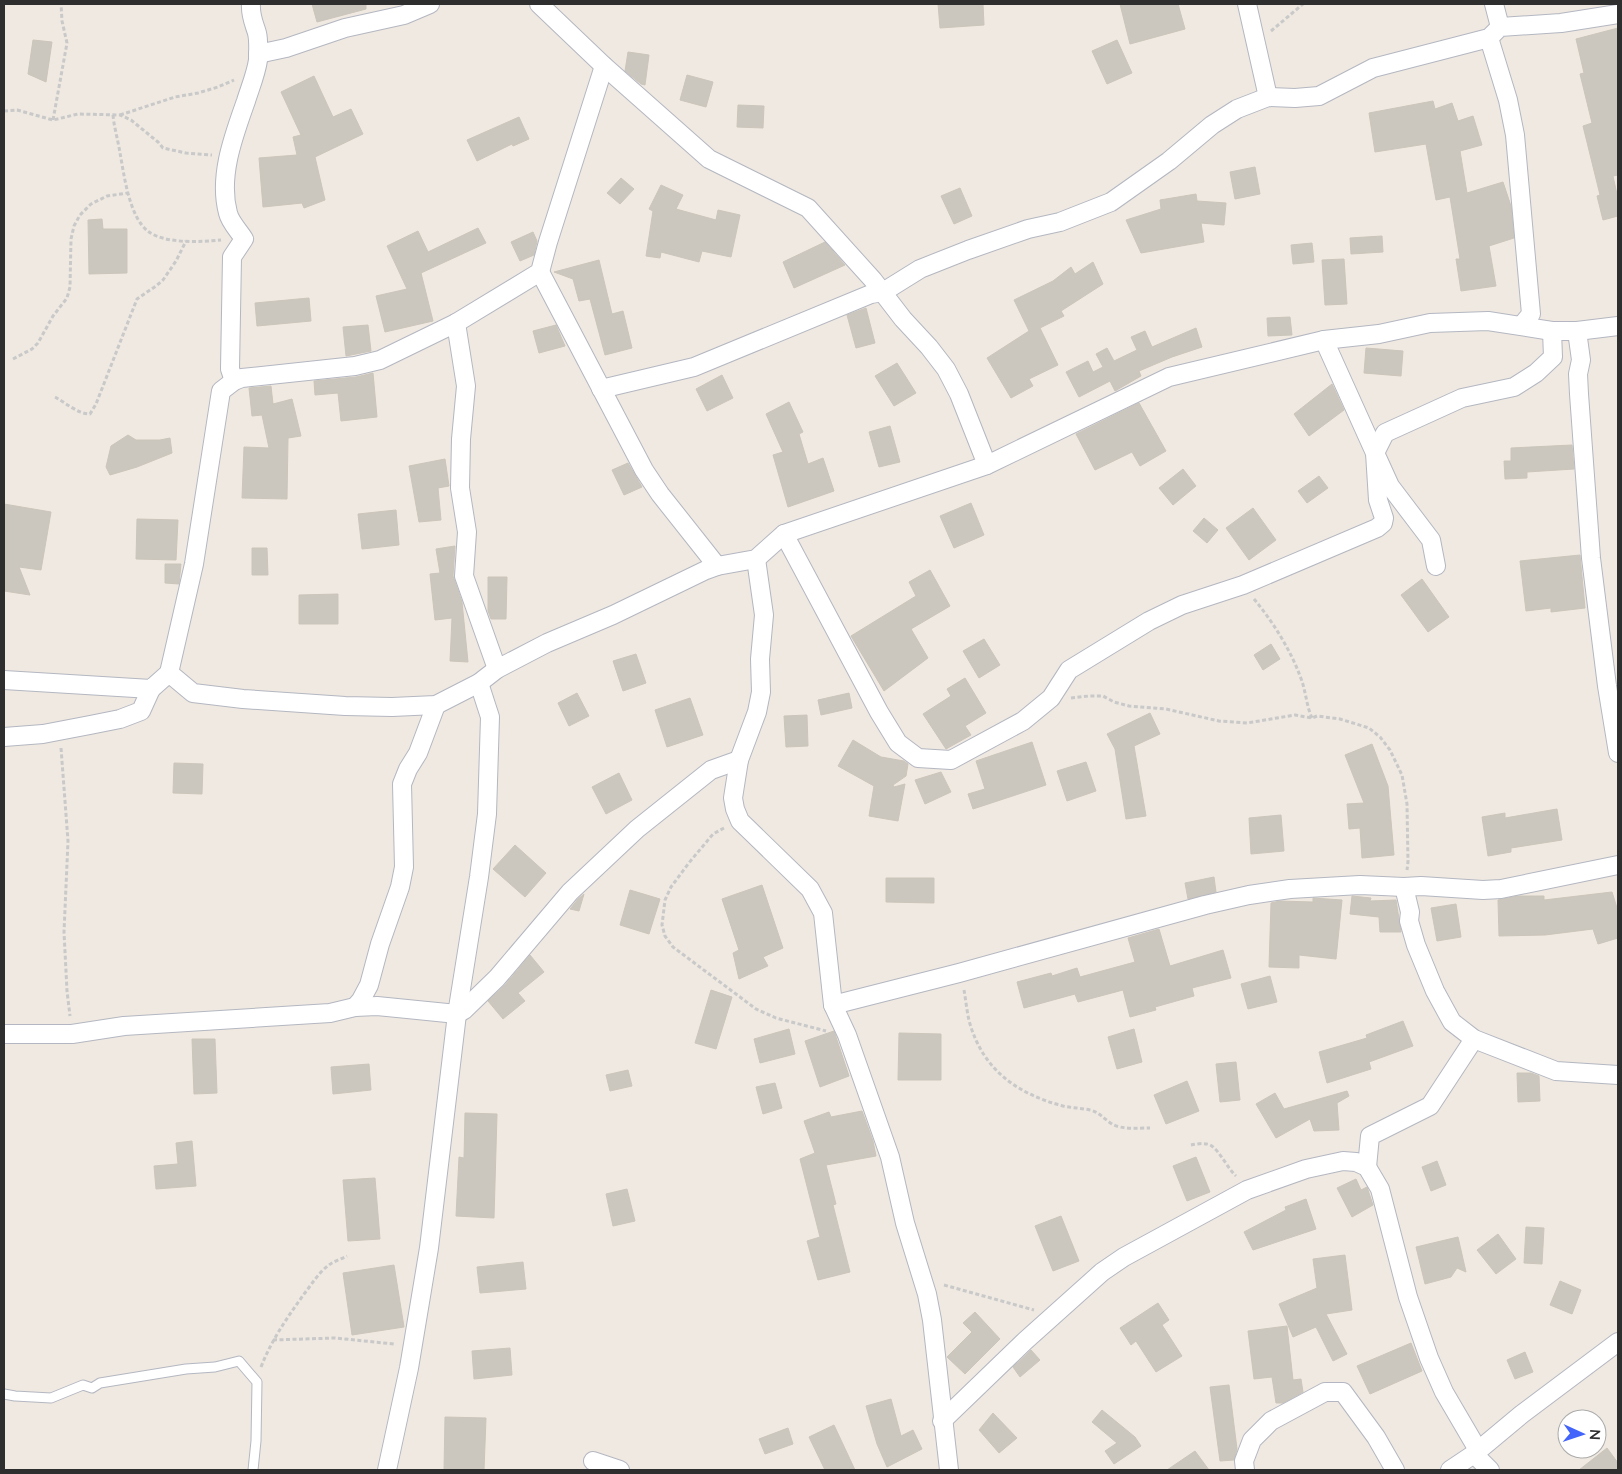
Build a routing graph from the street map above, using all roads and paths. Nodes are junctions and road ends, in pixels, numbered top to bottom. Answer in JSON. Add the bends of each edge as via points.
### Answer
{"nodes":[{"id":1,"x":61,"y":4,"type":"edge"},
{"id":2,"x":251,"y":4,"type":"edge"},
{"id":3,"x":430,"y":4,"type":"edge"},
{"id":4,"x":539,"y":4,"type":"edge"},
{"id":5,"x":1247,"y":4,"type":"edge"},
{"id":6,"x":1303,"y":4,"type":"edge"},
{"id":7,"x":1494,"y":4,"type":"edge"},
{"id":8,"x":1618,"y":14,"type":"edge"},
{"id":9,"x":1494,"y":32,"type":"junction"},
{"id":10,"x":1256,"y":44,"type":"junction"},
{"id":11,"x":256,"y":62,"type":"junction"},
{"id":12,"x":604,"y":66,"type":"junction"},
{"id":13,"x":1268,"y":97,"type":"junction"},
{"id":14,"x":4,"y":111,"type":"edge"},
{"id":15,"x":113,"y":115,"type":"junction"},
{"id":16,"x":120,"y":115,"type":"junction"},
{"id":17,"x":53,"y":120,"type":"junction"},
{"id":18,"x":228,"y":156,"type":"junction"},
{"id":19,"x":128,"y":193,"type":"junction"},
{"id":20,"x":244,"y":239,"type":"junction"},
{"id":21,"x":186,"y":241,"type":"junction"},
{"id":22,"x":540,"y":272,"type":"junction"},
{"id":23,"x":883,"y":292,"type":"junction"},
{"id":24,"x":456,"y":323,"type":"junction"},
{"id":25,"x":1522,"y":325,"type":"junction"},
{"id":26,"x":1618,"y":326,"type":"edge"},
{"id":27,"x":1552,"y":331,"type":"junction"},
{"id":28,"x":1577,"y":331,"type":"junction"},
{"id":29,"x":1324,"y":340,"type":"junction"},
{"id":30,"x":12,"y":360,"type":"dead end"},
{"id":31,"x":234,"y":381,"type":"junction"},
{"id":32,"x":602,"y":389,"type":"junction"},
{"id":33,"x":55,"y":397,"type":"dead end"},
{"id":34,"x":1375,"y":453,"type":"junction"},
{"id":35,"x":987,"y":465,"type":"junction"},
{"id":36,"x":784,"y":534,"type":"junction"},
{"id":37,"x":756,"y":559,"type":"junction"},
{"id":38,"x":717,"y":566,"type":"junction"},
{"id":39,"x":1436,"y":566,"type":"dead end"},
{"id":40,"x":1243,"y":585,"type":"junction"},
{"id":41,"x":497,"y":669,"type":"junction"},
{"id":42,"x":169,"y":673,"type":"junction"},
{"id":43,"x":4,"y":680,"type":"edge"},
{"id":44,"x":479,"y":683,"type":"junction"},
{"id":45,"x":151,"y":689,"type":"junction"},
{"id":46,"x":1051,"y":698,"type":"junction"},
{"id":47,"x":436,"y":705,"type":"junction"},
{"id":48,"x":1312,"y":718,"type":"junction"},
{"id":49,"x":60,"y":730,"type":"junction"},
{"id":50,"x":4,"y":737,"type":"edge"},
{"id":51,"x":1618,"y":753,"type":"edge"},
{"id":52,"x":739,"y":760,"type":"junction"},
{"id":53,"x":739,"y":819,"type":"junction"},
{"id":54,"x":1618,"y":865,"type":"edge"},
{"id":55,"x":1404,"y":887,"type":"junction"},
{"id":56,"x":960,"y":973,"type":"junction"},
{"id":57,"x":833,"y":1005,"type":"junction"},
{"id":58,"x":355,"y":1007,"type":"junction"},
{"id":59,"x":458,"y":1014,"type":"junction"},
{"id":60,"x":4,"y":1034,"type":"edge"},
{"id":61,"x":72,"y":1034,"type":"junction"},
{"id":62,"x":847,"y":1035,"type":"junction"},
{"id":63,"x":1474,"y":1039,"type":"junction"},
{"id":64,"x":1618,"y":1075,"type":"edge"},
{"id":65,"x":1150,"y":1128,"type":"dead end"},
{"id":66,"x":1191,"y":1145,"type":"dead end"},
{"id":67,"x":1367,"y":1167,"type":"junction"},
{"id":68,"x":1263,"y":1184,"type":"junction"},
{"id":69,"x":347,"y":1256,"type":"dead end"},
{"id":70,"x":921,"y":1274,"type":"junction"},
{"id":71,"x":1054,"y":1315,"type":"junction"},
{"id":72,"x":273,"y":1340,"type":"junction"},
{"id":73,"x":1618,"y":1342,"type":"edge"},
{"id":74,"x":412,"y":1346,"type":"junction"},
{"id":75,"x":257,"y":1382,"type":"junction"},
{"id":76,"x":4,"y":1394,"type":"edge"},
{"id":77,"x":942,"y":1421,"type":"junction"},
{"id":78,"x":1476,"y":1452,"type":"junction"},
{"id":79,"x":593,"y":1462,"type":"dead end"},
{"id":80,"x":253,"y":1470,"type":"edge"},
{"id":81,"x":387,"y":1470,"type":"edge"},
{"id":82,"x":620,"y":1470,"type":"edge"},
{"id":83,"x":949,"y":1470,"type":"edge"},
{"id":84,"x":1245,"y":1470,"type":"edge"},
{"id":85,"x":1395,"y":1470,"type":"edge"},
{"id":86,"x":1450,"y":1470,"type":"edge"},
{"id":87,"x":1490,"y":1470,"type":"edge"}],
"edges":[{"from":1,"to":17,"type":"path","via":[[67,43]]},
{"from":2,"to":11,"type":"street","via":[[257,32]]},
{"from":3,"to":11,"type":"street","via":[[404,15],[345,28]]},
{"from":4,"to":12,"type":"street"},
{"from":5,"to":10,"type":"street"},
{"from":6,"to":10,"type":"path"},
{"from":7,"to":9,"type":"street"},
{"from":8,"to":9,"type":"street"},
{"from":9,"to":13,"type":"street","via":[[1373,68],[1319,96]]},
{"from":9,"to":25,"type":"street","via":[[1515,134],[1531,314]]},
{"from":10,"to":13,"type":"street"},
{"from":11,"to":16,"type":"path","via":[[218,87],[175,96]]},
{"from":11,"to":18,"type":"street"},
{"from":12,"to":22,"type":"street"},
{"from":12,"to":23,"type":"street","via":[[709,159],[808,208]]},
{"from":13,"to":23,"type":"street","via":[[1237,109],[1212,125],[1111,202],[1060,222],[1000,238],[920,269]]},
{"from":14,"to":17,"type":"path","via":[[17,110]]},
{"from":15,"to":16,"type":"path"},
{"from":15,"to":17,"type":"path","via":[[78,114]]},
{"from":15,"to":19,"type":"path"},
{"from":16,"to":18,"type":"path","via":[[131,120],[163,148]]},
{"from":18,"to":20,"type":"street","via":[[228,214]]},
{"from":19,"to":21,"type":"path","via":[[139,220],[148,232]]},
{"from":19,"to":30,"type":"path","via":[[107,196],[91,204],[80,215],[71,239],[67,298],[38,343]]},
{"from":20,"to":21,"type":"path"},
{"from":20,"to":31,"type":"street","via":[[232,257],[230,369]]},
{"from":21,"to":33,"type":"path","via":[[162,280],[137,299],[90,414],[78,411]]},
{"from":22,"to":24,"type":"street"},
{"from":22,"to":32,"type":"street"},
{"from":23,"to":32,"type":"street","via":[[871,294],[694,367]]},
{"from":23,"to":35,"type":"street","via":[[946,369],[960,394]]},
{"from":24,"to":31,"type":"street","via":[[380,360]]},
{"from":24,"to":41,"type":"street","via":[[466,386],[460,488],[467,532],[464,576]]},
{"from":25,"to":27,"type":"street"},
{"from":25,"to":29,"type":"street","via":[[1488,321],[1430,323],[1379,334]]},
{"from":26,"to":28,"type":"street"},
{"from":27,"to":28,"type":"street"},
{"from":27,"to":34,"type":"street","via":[[1553,357],[1536,373],[1514,387],[1462,398],[1385,433]]},
{"from":28,"to":51,"type":"street","via":[[1591,558]]},
{"from":29,"to":34,"type":"street"},
{"from":29,"to":35,"type":"street","via":[[1169,377]]},
{"from":31,"to":42,"type":"street","via":[[220,397],[194,564]]},
{"from":32,"to":38,"type":"street","via":[[644,470]]},
{"from":34,"to":39,"type":"street","via":[[1390,486],[1431,540]]},
{"from":34,"to":40,"type":"street","via":[[1378,500],[1384,518],[1378,528]]},
{"from":35,"to":36,"type":"street"},
{"from":36,"to":37,"type":"street"},
{"from":36,"to":46,"type":"street","via":[[879,712],[898,743],[918,758],[951,760],[1023,721]]},
{"from":37,"to":38,"type":"street"},
{"from":37,"to":52,"type":"street","via":[[764,615],[761,692]]},
{"from":38,"to":41,"type":"street"},
{"from":40,"to":46,"type":"street","via":[[1148,620],[1069,670]]},
{"from":40,"to":48,"type":"path","via":[[1268,616],[1295,662]]},
{"from":41,"to":44,"type":"street"},
{"from":42,"to":45,"type":"street"},
{"from":42,"to":47,"type":"street","via":[[193,693],[243,699],[345,706]]},
{"from":43,"to":45,"type":"street"},
{"from":44,"to":47,"type":"street"},
{"from":44,"to":59,"type":"street","via":[[490,717],[487,814]]},
{"from":45,"to":49,"type":"street","via":[[141,711],[120,719]]},
{"from":46,"to":48,"type":"path","via":[[1103,696],[1129,706],[1247,723],[1296,715]]},
{"from":47,"to":58,"type":"street","via":[[402,784],[404,867],[400,887],[369,985]]},
{"from":48,"to":55,"type":"path","via":[[1340,719],[1362,726],[1380,737],[1390,750],[1402,775],[1408,804],[1408,862]]},
{"from":49,"to":50,"type":"street"},
{"from":49,"to":61,"type":"path","via":[[68,841],[64,932]]},
{"from":52,"to":53,"type":"street","via":[[733,798]]},
{"from":52,"to":59,"type":"street","via":[[712,770],[637,829],[570,892],[497,978]]},
{"from":53,"to":57,"type":"street","via":[[810,889],[818,901],[823,913]]},
{"from":53,"to":62,"type":"path","via":[[713,834],[671,887],[664,908],[662,925],[665,936],[674,947],[756,1009],[776,1018]]},
{"from":54,"to":55,"type":"street","via":[[1483,890]]},
{"from":55,"to":56,"type":"street","via":[[1360,885],[1249,895]]},
{"from":55,"to":63,"type":"street","via":[[1416,945],[1435,991],[1452,1022]]},
{"from":56,"to":57,"type":"street"},
{"from":56,"to":65,"type":"path","via":[[969,1023],[977,1043],[1006,1080],[1043,1099],[1091,1110],[1113,1124]]},
{"from":57,"to":62,"type":"street"},
{"from":58,"to":59,"type":"street"},
{"from":58,"to":61,"type":"street","via":[[330,1013],[124,1026]]},
{"from":59,"to":74,"type":"street","via":[[429,1248]]},
{"from":60,"to":61,"type":"street"},
{"from":62,"to":70,"type":"street","via":[[890,1157]]},
{"from":63,"to":64,"type":"street","via":[[1556,1071]]},
{"from":63,"to":67,"type":"street","via":[[1430,1106],[1370,1136]]},
{"from":66,"to":68,"type":"path","via":[[1213,1146],[1237,1176]]},
{"from":67,"to":68,"type":"street","via":[[1343,1161],[1306,1169]]},
{"from":67,"to":78,"type":"street","via":[[1380,1189],[1408,1297],[1429,1358]]},
{"from":68,"to":71,"type":"street","via":[[1124,1257]]},
{"from":69,"to":72,"type":"path","via":[[324,1269]]},
{"from":70,"to":71,"type":"path","via":[[959,1290]]},
{"from":70,"to":77,"type":"street","via":[[932,1320]]},
{"from":71,"to":77,"type":"street"},
{"from":72,"to":74,"type":"path","via":[[335,1338]]},
{"from":72,"to":75,"type":"path"},
{"from":73,"to":78,"type":"street"},
{"from":74,"to":81,"type":"street"},
{"from":75,"to":76,"type":"lane","via":[[239,1361],[92,1388],[83,1385],[51,1398]]},
{"from":75,"to":80,"type":"lane"},
{"from":77,"to":83,"type":"street"},
{"from":78,"to":86,"type":"street"},
{"from":78,"to":87,"type":"street"},
{"from":79,"to":82,"type":"street"},
{"from":84,"to":85,"type":"street","via":[[1244,1461],[1252,1440],[1271,1421],[1325,1392],[1343,1392]]}]}
